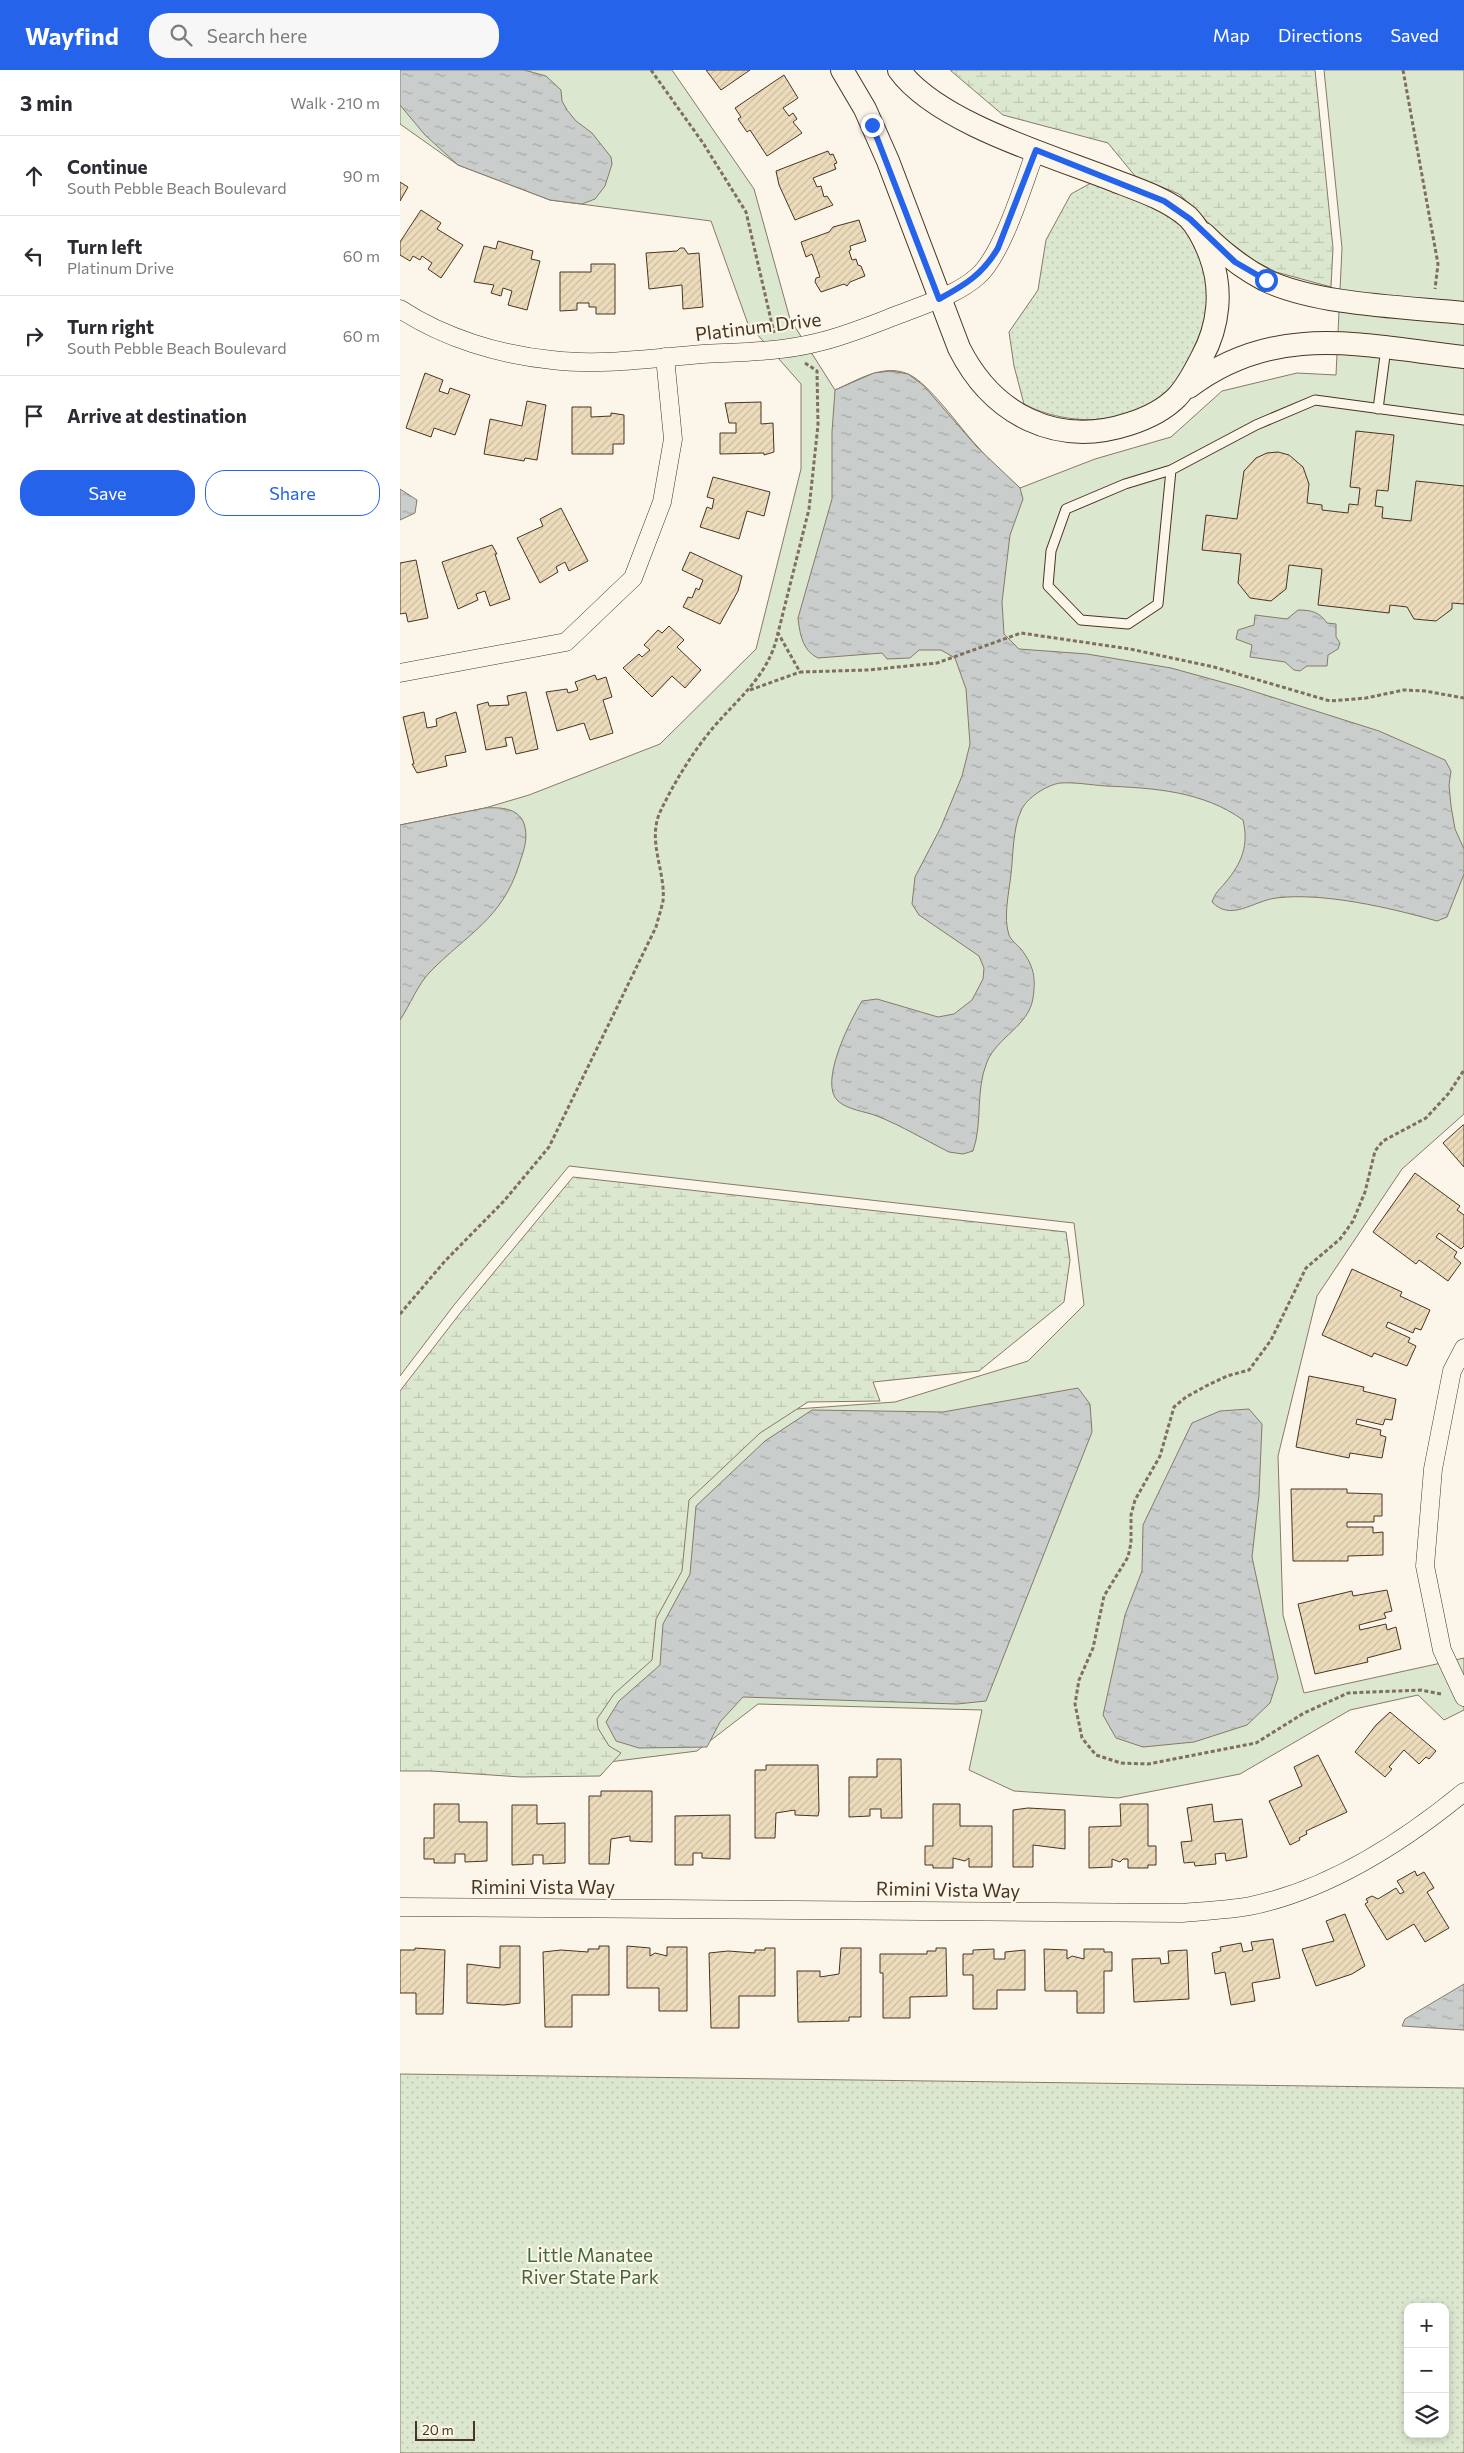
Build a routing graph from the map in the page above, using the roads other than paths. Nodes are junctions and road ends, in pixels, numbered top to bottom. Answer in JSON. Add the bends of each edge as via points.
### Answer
{"nodes":[{"id":1,"x":842,"y":70,"type":"edge"},
{"id":2,"x":899,"y":70,"type":"edge"},
{"id":3,"x":1036,"y":150,"type":"junction"},
{"id":4,"x":1190,"y":219,"type":"junction"},
{"id":5,"x":939,"y":299,"type":"junction"},
{"id":6,"x":400,"y":308,"type":"edge"},
{"id":7,"x":1464,"y":313,"type":"edge"},
{"id":8,"x":1386,"y":348,"type":"junction"},
{"id":9,"x":665,"y":357,"type":"junction"},
{"id":10,"x":1464,"y":357,"type":"edge"},
{"id":11,"x":1176,"y":397,"type":"junction"},
{"id":12,"x":1378,"y":409,"type":"junction"},
{"id":13,"x":1464,"y":420,"type":"edge"},
{"id":14,"x":1171,"y":470,"type":"junction"},
{"id":15,"x":400,"y":674,"type":"edge"},
{"id":16,"x":1464,"y":1348,"type":"edge"},
{"id":17,"x":1455,"y":1696,"type":"edge"},
{"id":18,"x":1464,"y":1792,"type":"edge"},
{"id":19,"x":400,"y":1907,"type":"edge"}],
"edges":[{"from":1,"to":5,"type":"street","via":[[865,109],[888,161]]},
{"from":2,"to":3,"type":"street","via":[[918,90],[961,118]]},
{"from":3,"to":4,"type":"street","via":[[1151,195]]},
{"from":3,"to":5,"type":"street","name":"Platinum Drive","via":[[990,263],[966,285]]},
{"from":4,"to":7,"type":"street","via":[[1235,262],[1284,287],[1334,299]]},
{"from":4,"to":11,"type":"street","via":[[1210,256],[1218,285],[1218,307],[1206,350]]},
{"from":5,"to":9,"type":"street","name":"Platinum Drive","via":[[830,340],[787,348]]},
{"from":5,"to":11,"type":"street","via":[[959,348],[978,380],[1000,403],[1034,422],[1082,432],[1116,428],[1146,418]]},
{"from":6,"to":9,"type":"street","name":"Platinum Drive","via":[[451,334],[522,356],[575,362]]},
{"from":8,"to":10,"type":"street"},
{"from":8,"to":11,"type":"street","via":[[1316,342],[1272,348],[1220,365]]},
{"from":8,"to":12,"type":"lane"},
{"from":9,"to":15,"type":"street","via":[[673,439],[662,502],[633,578],[566,642]]},
{"from":12,"to":13,"type":"lane"},
{"from":12,"to":14,"type":"lane","via":[[1315,400],[1256,425]]},
{"from":14,"to":14,"type":"lane","via":[[1125,484],[1066,509],[1052,551],[1048,586],[1081,620],[1128,624],[1158,604]]},
{"from":16,"to":17,"type":"street","via":[[1452,1371],[1433,1469],[1425,1566]]},
{"from":18,"to":19,"type":"street","name":"Rimini Vista Way","via":[[1372,1858],[1305,1889],[1250,1906],[1182,1913]]}]}
